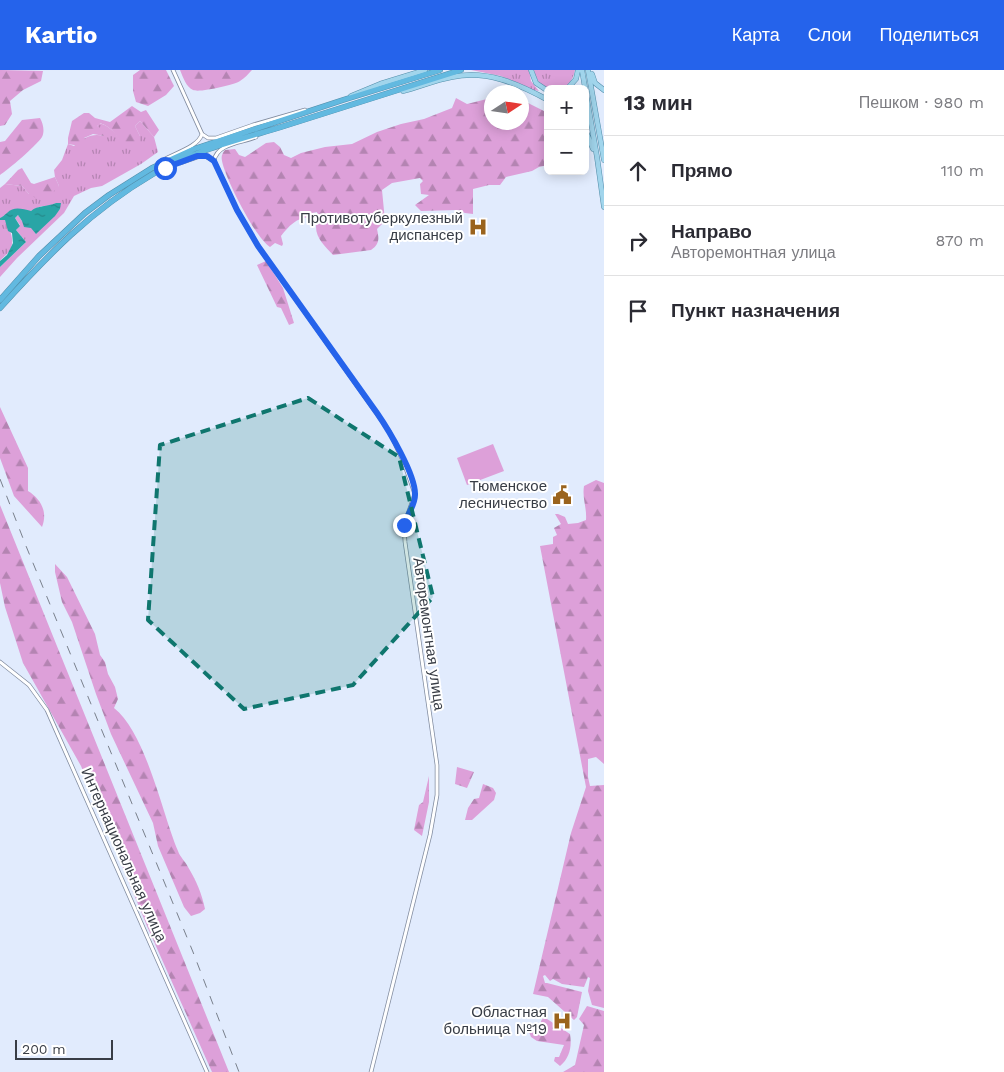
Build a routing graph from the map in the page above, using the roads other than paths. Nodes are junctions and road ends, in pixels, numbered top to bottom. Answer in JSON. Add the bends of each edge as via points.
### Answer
{"nodes":[{"id":1,"x":173,"y":70,"type":"edge"},
{"id":2,"x":426,"y":70,"type":"edge"},
{"id":3,"x":440,"y":70,"type":"edge"},
{"id":4,"x":461,"y":70,"type":"edge"},
{"id":5,"x":531,"y":70,"type":"edge"},
{"id":6,"x":580,"y":70,"type":"edge"},
{"id":7,"x":589,"y":70,"type":"edge"},
{"id":8,"x":571,"y":85,"type":"edge"},
{"id":9,"x":544,"y":88,"type":"edge"},
{"id":10,"x":604,"y":90,"type":"edge"},
{"id":11,"x":544,"y":98,"type":"edge"},
{"id":12,"x":370,"y":99,"type":"junction"},
{"id":13,"x":343,"y":100,"type":"junction"},
{"id":14,"x":315,"y":109,"type":"junction"},
{"id":15,"x":585,"y":130,"type":"edge"},
{"id":16,"x":266,"y":132,"type":"junction"},
{"id":17,"x":202,"y":134,"type":"junction"},
{"id":18,"x":604,"y":160,"type":"edge"},
{"id":19,"x":214,"y":161,"type":"junction"},
{"id":20,"x":152,"y":168,"type":"junction"},
{"id":21,"x":165,"y":168,"type":"junction"},
{"id":22,"x":601,"y":182,"type":"junction"},
{"id":23,"x":604,"y":207,"type":"edge"},
{"id":24,"x":0,"y":300,"type":"edge"},
{"id":25,"x":0,"y":308,"type":"edge"},
{"id":26,"x":0,"y":662,"type":"edge"},
{"id":27,"x":208,"y":1072,"type":"edge"},
{"id":28,"x":371,"y":1072,"type":"edge"}],
"edges":[{"from":1,"to":17,"type":"street"},
{"from":2,"to":13,"type":"main road","via":[[363,90]]},
{"from":3,"to":13,"type":"highway"},
{"from":4,"to":12,"type":"highway"},
{"from":5,"to":9,"type":"main road","via":[[536,83]]},
{"from":6,"to":8,"type":"main road"},
{"from":6,"to":22,"type":"main road"},
{"from":7,"to":10,"type":"main road","via":[[594,82]]},
{"from":7,"to":18,"type":"main road"},
{"from":11,"to":12,"type":"main road","via":[[504,79],[472,74]]},
{"from":12,"to":16,"type":"highway"},
{"from":13,"to":14,"type":"highway"},
{"from":14,"to":17,"type":"street","via":[[297,111],[213,139]]},
{"from":14,"to":20,"type":"highway","via":[[194,149]]},
{"from":15,"to":22,"type":"main road"},
{"from":16,"to":19,"type":"street","via":[[221,149]]},
{"from":16,"to":21,"type":"highway"},
{"from":17,"to":20,"type":"street","via":[[196,144]]},
{"from":19,"to":21,"type":"street","via":[[207,156],[197,156]]},
{"from":19,"to":28,"type":"street","name":"Авторемонтная улица","via":[[258,246],[389,431],[415,494],[404,525],[405,542],[438,782],[430,835]]},
{"from":20,"to":24,"type":"highway","via":[[85,213],[39,256]]},
{"from":21,"to":25,"type":"highway","via":[[88,218]]},
{"from":22,"to":23,"type":"main road"},
{"from":26,"to":27,"type":"street","name":"Интернациональная улица","via":[[29,685],[47,710]]}]}
